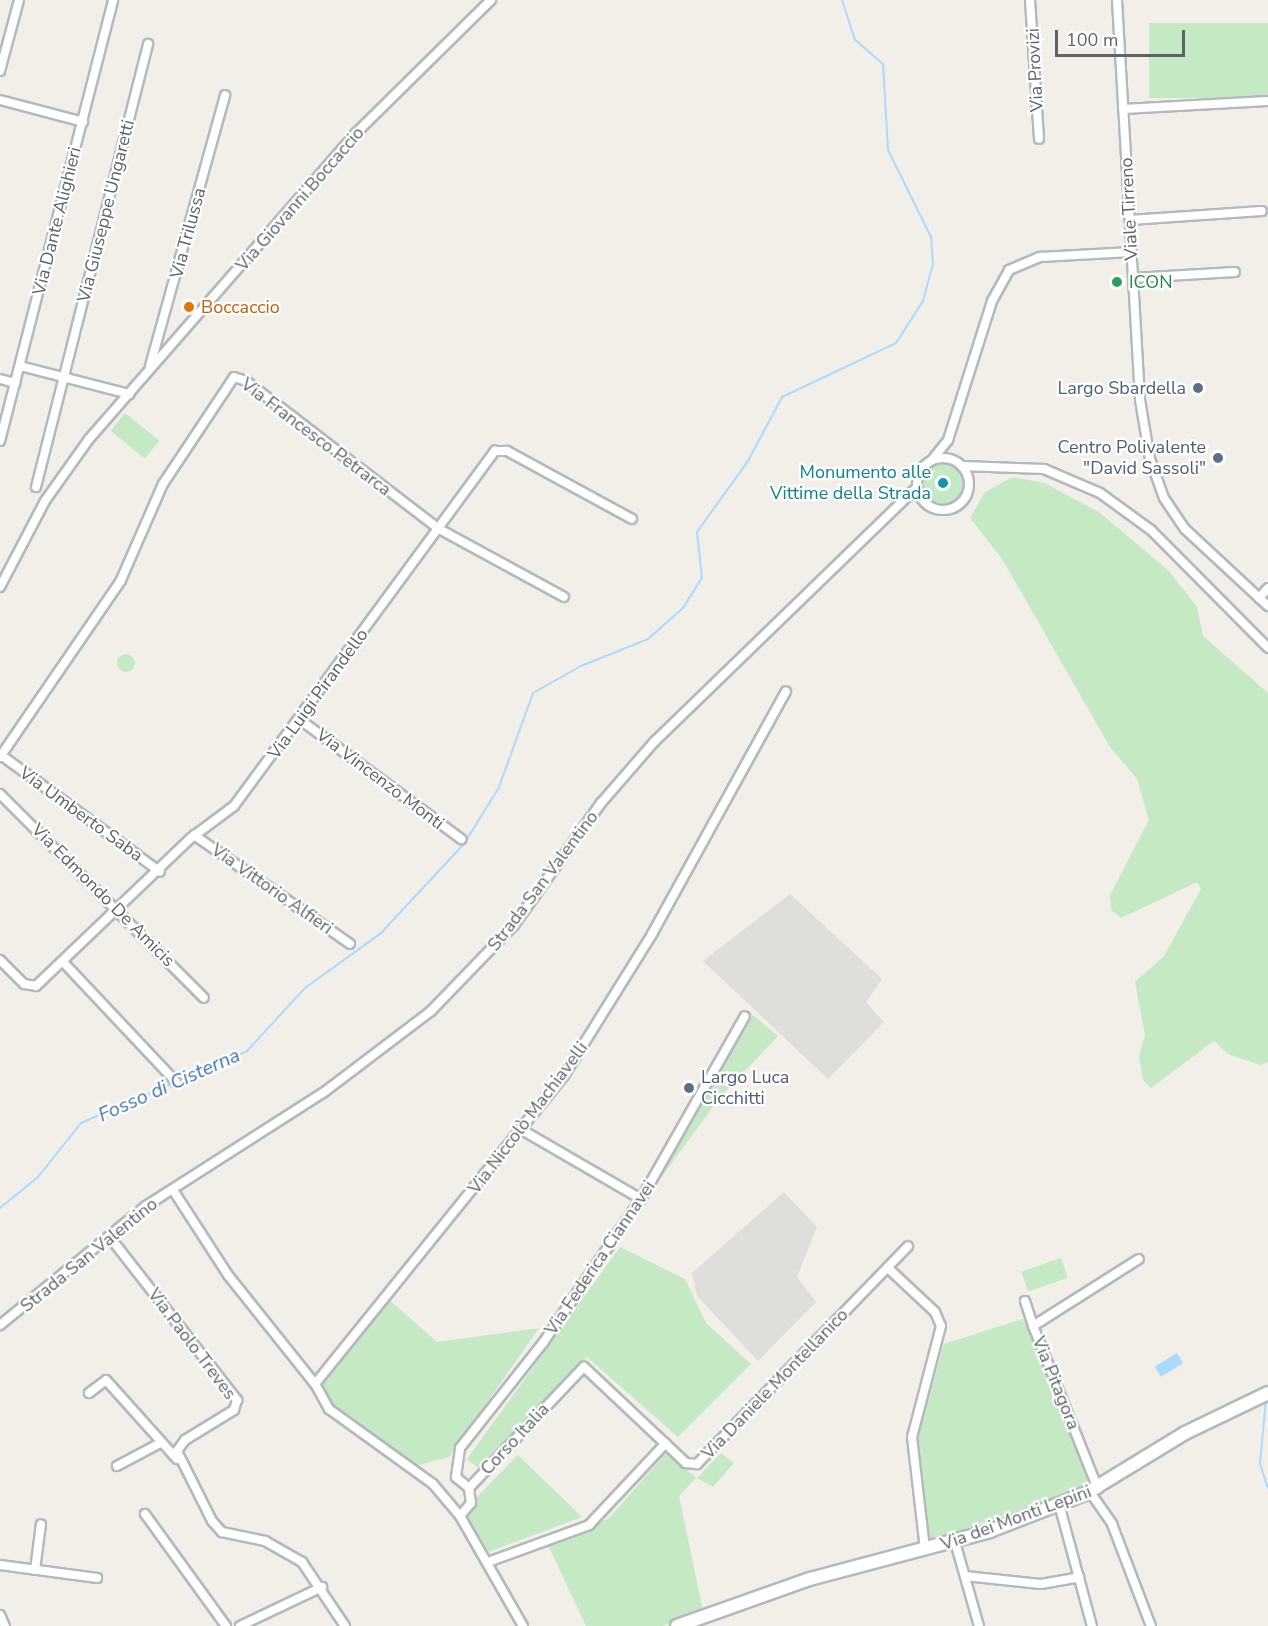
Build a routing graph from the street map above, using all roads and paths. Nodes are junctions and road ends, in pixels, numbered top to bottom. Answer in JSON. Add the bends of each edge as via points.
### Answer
{"nodes":[{"id":1,"x":19,"y":0,"type":"edge"},
{"id":2,"x":113,"y":0,"type":"edge"},
{"id":3,"x":491,"y":0,"type":"edge"},
{"id":4,"x":1030,"y":0,"type":"edge"},
{"id":5,"x":1117,"y":0,"type":"edge"},
{"id":6,"x":148,"y":44,"type":"dead end"},
{"id":7,"x":0,"y":71,"type":"edge"},
{"id":8,"x":225,"y":95,"type":"dead end"},
{"id":9,"x":0,"y":100,"type":"edge"},
{"id":10,"x":1268,"y":101,"type":"edge"},
{"id":11,"x":1123,"y":109,"type":"junction"},
{"id":12,"x":83,"y":122,"type":"junction"},
{"id":13,"x":1039,"y":139,"type":"dead end"},
{"id":14,"x":1263,"y":211,"type":"dead end"},
{"id":15,"x":1130,"y":220,"type":"junction"},
{"id":16,"x":1132,"y":252,"type":"junction"},
{"id":17,"x":1235,"y":272,"type":"dead end"},
{"id":18,"x":1133,"y":278,"type":"junction"},
{"id":19,"x":20,"y":366,"type":"junction"},
{"id":20,"x":149,"y":370,"type":"junction"},
{"id":21,"x":63,"y":378,"type":"junction"},
{"id":22,"x":0,"y":379,"type":"edge"},
{"id":23,"x":15,"y":382,"type":"junction"},
{"id":24,"x":129,"y":394,"type":"junction"},
{"id":25,"x":948,"y":440,"type":"junction"},
{"id":26,"x":0,"y":441,"type":"edge"},
{"id":27,"x":932,"y":460,"type":"junction"},
{"id":28,"x":952,"y":460,"type":"junction"},
{"id":29,"x":986,"y":465,"type":"junction"},
{"id":30,"x":962,"y":466,"type":"junction"},
{"id":31,"x":969,"y":481,"type":"junction"},
{"id":32,"x":36,"y":487,"type":"dead end"},
{"id":33,"x":917,"y":487,"type":"junction"},
{"id":34,"x":907,"y":501,"type":"junction"},
{"id":35,"x":924,"y":502,"type":"junction"},
{"id":36,"x":632,"y":519,"type":"dead end"},
{"id":37,"x":439,"y":529,"type":"junction"},
{"id":38,"x":0,"y":587,"type":"edge"},
{"id":39,"x":1268,"y":588,"type":"edge"},
{"id":40,"x":564,"y":597,"type":"dead end"},
{"id":41,"x":1259,"y":598,"type":"junction"},
{"id":42,"x":1268,"y":606,"type":"edge"},
{"id":43,"x":1268,"y":648,"type":"edge"},
{"id":44,"x":786,"y":691,"type":"dead end"},
{"id":45,"x":299,"y":719,"type":"junction"},
{"id":46,"x":1,"y":756,"type":"edge"},
{"id":47,"x":0,"y":794,"type":"edge"},
{"id":48,"x":194,"y":835,"type":"junction"},
{"id":49,"x":461,"y":839,"type":"dead end"},
{"id":50,"x":160,"y":872,"type":"junction"},
{"id":51,"x":121,"y":910,"type":"junction"},
{"id":52,"x":350,"y":944,"type":"dead end"},
{"id":53,"x":0,"y":960,"type":"edge"},
{"id":54,"x":63,"y":963,"type":"junction"},
{"id":55,"x":204,"y":998,"type":"dead end"},
{"id":56,"x":745,"y":1016,"type":"dead end"},
{"id":57,"x":176,"y":1082,"type":"dead end"},
{"id":58,"x":522,"y":1130,"type":"junction"},
{"id":59,"x":173,"y":1190,"type":"junction"},
{"id":60,"x":641,"y":1199,"type":"junction"},
{"id":61,"x":116,"y":1245,"type":"dead end"},
{"id":62,"x":908,"y":1246,"type":"dead end"},
{"id":63,"x":1139,"y":1259,"type":"dead end"},
{"id":64,"x":888,"y":1268,"type":"junction"},
{"id":65,"x":1025,"y":1301,"type":"dead end"},
{"id":66,"x":0,"y":1325,"type":"edge"},
{"id":67,"x":1033,"y":1326,"type":"junction"},
{"id":68,"x":584,"y":1367,"type":"joint"},
{"id":69,"x":315,"y":1384,"type":"junction"},
{"id":70,"x":89,"y":1393,"type":"dead end"},
{"id":71,"x":1266,"y":1394,"type":"edge"},
{"id":72,"x":160,"y":1443,"type":"junction"},
{"id":73,"x":666,"y":1443,"type":"junction"},
{"id":74,"x":177,"y":1459,"type":"junction"},
{"id":75,"x":117,"y":1466,"type":"dead end"},
{"id":76,"x":469,"y":1488,"type":"junction"},
{"id":77,"x":1094,"y":1490,"type":"junction"},
{"id":78,"x":1059,"y":1504,"type":"junction"},
{"id":79,"x":145,"y":1514,"type":"dead end"},
{"id":80,"x":460,"y":1516,"type":"junction"},
{"id":81,"x":41,"y":1524,"type":"dead end"},
{"id":82,"x":955,"y":1542,"type":"junction"},
{"id":83,"x":925,"y":1549,"type":"junction"},
{"id":84,"x":488,"y":1562,"type":"junction"},
{"id":85,"x":0,"y":1565,"type":"edge"},
{"id":86,"x":35,"y":1570,"type":"junction"},
{"id":87,"x":965,"y":1576,"type":"junction"},
{"id":88,"x":1079,"y":1577,"type":"junction"},
{"id":89,"x":97,"y":1578,"type":"dead end"},
{"id":90,"x":322,"y":1587,"type":"junction"},
{"id":91,"x":0,"y":1615,"type":"edge"},
{"id":92,"x":5,"y":1626,"type":"edge"},
{"id":93,"x":226,"y":1626,"type":"edge"},
{"id":94,"x":240,"y":1626,"type":"edge"},
{"id":95,"x":345,"y":1626,"type":"edge"},
{"id":96,"x":523,"y":1626,"type":"edge"},
{"id":97,"x":677,"y":1626,"type":"edge"},
{"id":98,"x":979,"y":1626,"type":"edge"},
{"id":99,"x":1092,"y":1626,"type":"edge"},
{"id":100,"x":1151,"y":1626,"type":"edge"}],
"edges":[{"from":1,"to":7,"type":"street"},
{"from":2,"to":12,"type":"street","name":"Via Dante Alighieri"},
{"from":3,"to":20,"type":"street","name":"Via Giovanni Boccaccio","via":[[363,125]]},
{"from":4,"to":13,"type":"street","name":"Via Provizi"},
{"from":5,"to":11,"type":"street","name":"Viale Tirreno"},
{"from":6,"to":21,"type":"street","name":"Via Giuseppe Ungaretti"},
{"from":8,"to":20,"type":"street","name":"Via Trilussa"},
{"from":9,"to":12,"type":"street"},
{"from":10,"to":11,"type":"street"},
{"from":11,"to":15,"type":"street","name":"Viale Tirreno"},
{"from":12,"to":19,"type":"street","name":"Via Dante Alighieri"},
{"from":14,"to":15,"type":"street"},
{"from":15,"to":16,"type":"street","name":"Viale Tirreno"},
{"from":16,"to":18,"type":"street","name":"Viale Tirreno"},
{"from":16,"to":25,"type":"street","via":[[1034,258],[1009,270],[992,301]]},
{"from":17,"to":18,"type":"street"},
{"from":18,"to":41,"type":"street","name":"Viale Tirreno","via":[[1142,418],[1159,487],[1190,534]]},
{"from":19,"to":21,"type":"street"},
{"from":19,"to":23,"type":"street","name":"Via Dante Alighieri"},
{"from":20,"to":24,"type":"street","name":"Via Giovanni Boccaccio"},
{"from":21,"to":24,"type":"street"},
{"from":21,"to":32,"type":"street","name":"Via Giuseppe Ungaretti"},
{"from":22,"to":23,"type":"street"},
{"from":23,"to":26,"type":"street","name":"Via Dante Alighieri"},
{"from":24,"to":38,"type":"street","name":"Via Giovanni Boccaccio","via":[[55,486]]},
{"from":25,"to":27,"type":"street"},
{"from":25,"to":28,"type":"street"},
{"from":27,"to":28,"type":"street"},
{"from":27,"to":33,"type":"street","via":[[919,472]]},
{"from":28,"to":30,"type":"street"},
{"from":29,"to":30,"type":"street"},
{"from":29,"to":31,"type":"street"},
{"from":29,"to":43,"type":"street","via":[[1051,471],[1124,508],[1166,544]]},
{"from":30,"to":31,"type":"street"},
{"from":31,"to":35,"type":"street","via":[[966,496],[954,508],[938,510]]},
{"from":33,"to":34,"type":"street","name":"Strada San Valentino"},
{"from":33,"to":35,"type":"street"},
{"from":34,"to":35,"type":"street"},
{"from":34,"to":59,"type":"street","name":"Strada San Valentino","via":[[654,742],[606,797],[514,925],[459,985],[341,1081]]},
{"from":36,"to":37,"type":"street","name":"Via Luigi Pirandello","via":[[500,449]]},
{"from":37,"to":40,"type":"street"},
{"from":37,"to":45,"type":"street","name":"Via Luigi Pirandello"},
{"from":37,"to":46,"type":"street","name":"Via Francesco Petrarca","via":[[246,381],[231,378],[163,483],[125,574]]},
{"from":39,"to":41,"type":"street"},
{"from":41,"to":42,"type":"street","name":"Viale Tirreno"},
{"from":44,"to":58,"type":"street","name":"Via Niccolò Machiavelli","via":[[652,934],[564,1074]]},
{"from":45,"to":48,"type":"street","name":"Via Luigi Pirandello","via":[[237,802]]},
{"from":45,"to":49,"type":"street","name":"Via Vincenzo Monti"},
{"from":46,"to":50,"type":"street","name":"Via Umberto Saba"},
{"from":47,"to":51,"type":"street","name":"Via Edmondo De Amicis"},
{"from":48,"to":50,"type":"street","name":"Via Luigi Pirandello"},
{"from":48,"to":52,"type":"street","name":"Via Vittorio Alfieri"},
{"from":50,"to":51,"type":"street","name":"Via Luigi Pirandello"},
{"from":51,"to":54,"type":"street","name":"Via Luigi Pirandello"},
{"from":51,"to":55,"type":"street","name":"Via Edmondo De Amicis"},
{"from":53,"to":54,"type":"street","name":"Via Luigi Pirandello","via":[[32,987]]},
{"from":54,"to":57,"type":"street"},
{"from":56,"to":60,"type":"street","name":"Via Federica Ciannavei"},
{"from":58,"to":60,"type":"street"},
{"from":58,"to":69,"type":"street","name":"Via Niccolò Machiavelli"},
{"from":59,"to":66,"type":"street","name":"Strada San Valentino"},
{"from":59,"to":69,"type":"street","via":[[228,1275]]},
{"from":60,"to":76,"type":"street","name":"Via Federica Ciannavei","via":[[543,1343],[460,1448],[456,1477]]},
{"from":61,"to":74,"type":"street","name":"Via Paolo Treves","via":[[237,1400],[234,1410],[182,1442]]},
{"from":62,"to":64,"type":"street","name":"Via Daniele Montellanico"},
{"from":63,"to":67,"type":"street","name":"Via Pitagora"},
{"from":64,"to":73,"type":"street","name":"Via Daniele Montellanico","via":[[699,1462],[688,1464]]},
{"from":64,"to":83,"type":"street","via":[[940,1322],[912,1437]]},
{"from":65,"to":67,"type":"street"},
{"from":67,"to":77,"type":"street","name":"Via Pitagora"},
{"from":68,"to":73,"type":"street","name":"Via Daniele Montellanico"},
{"from":68,"to":76,"type":"street","name":"Corso Italia"},
{"from":69,"to":80,"type":"street","via":[[330,1409],[433,1484]]},
{"from":70,"to":72,"type":"street","via":[[106,1380]]},
{"from":71,"to":77,"type":"street","name":"Via dei Monti Lepini","via":[[1185,1433]]},
{"from":72,"to":74,"type":"street"},
{"from":72,"to":75,"type":"street"},
{"from":73,"to":84,"type":"street","via":[[589,1524]]},
{"from":74,"to":90,"type":"street","via":[[219,1530],[286,1551]]},
{"from":76,"to":80,"type":"street","name":"Corso Italia","via":[[471,1503]]},
{"from":77,"to":78,"type":"street","name":"Via dei Monti Lepini"},
{"from":77,"to":100,"type":"street","name":"Via Pitagora","via":[[1112,1524]]},
{"from":78,"to":82,"type":"street","name":"Via dei Monti Lepini"},
{"from":78,"to":88,"type":"street"},
{"from":79,"to":93,"type":"street"},
{"from":80,"to":84,"type":"street"},
{"from":81,"to":86,"type":"street"},
{"from":82,"to":83,"type":"street","name":"Via dei Monti Lepini"},
{"from":82,"to":87,"type":"street"},
{"from":83,"to":97,"type":"street","name":"Via dei Monti Lepini","via":[[801,1582]]},
{"from":84,"to":96,"type":"street"},
{"from":85,"to":86,"type":"street"},
{"from":86,"to":89,"type":"street"},
{"from":87,"to":88,"type":"street","via":[[1035,1584]]},
{"from":87,"to":98,"type":"street"},
{"from":88,"to":99,"type":"street"},
{"from":90,"to":94,"type":"street"},
{"from":90,"to":95,"type":"street"},
{"from":91,"to":92,"type":"street"}]}
